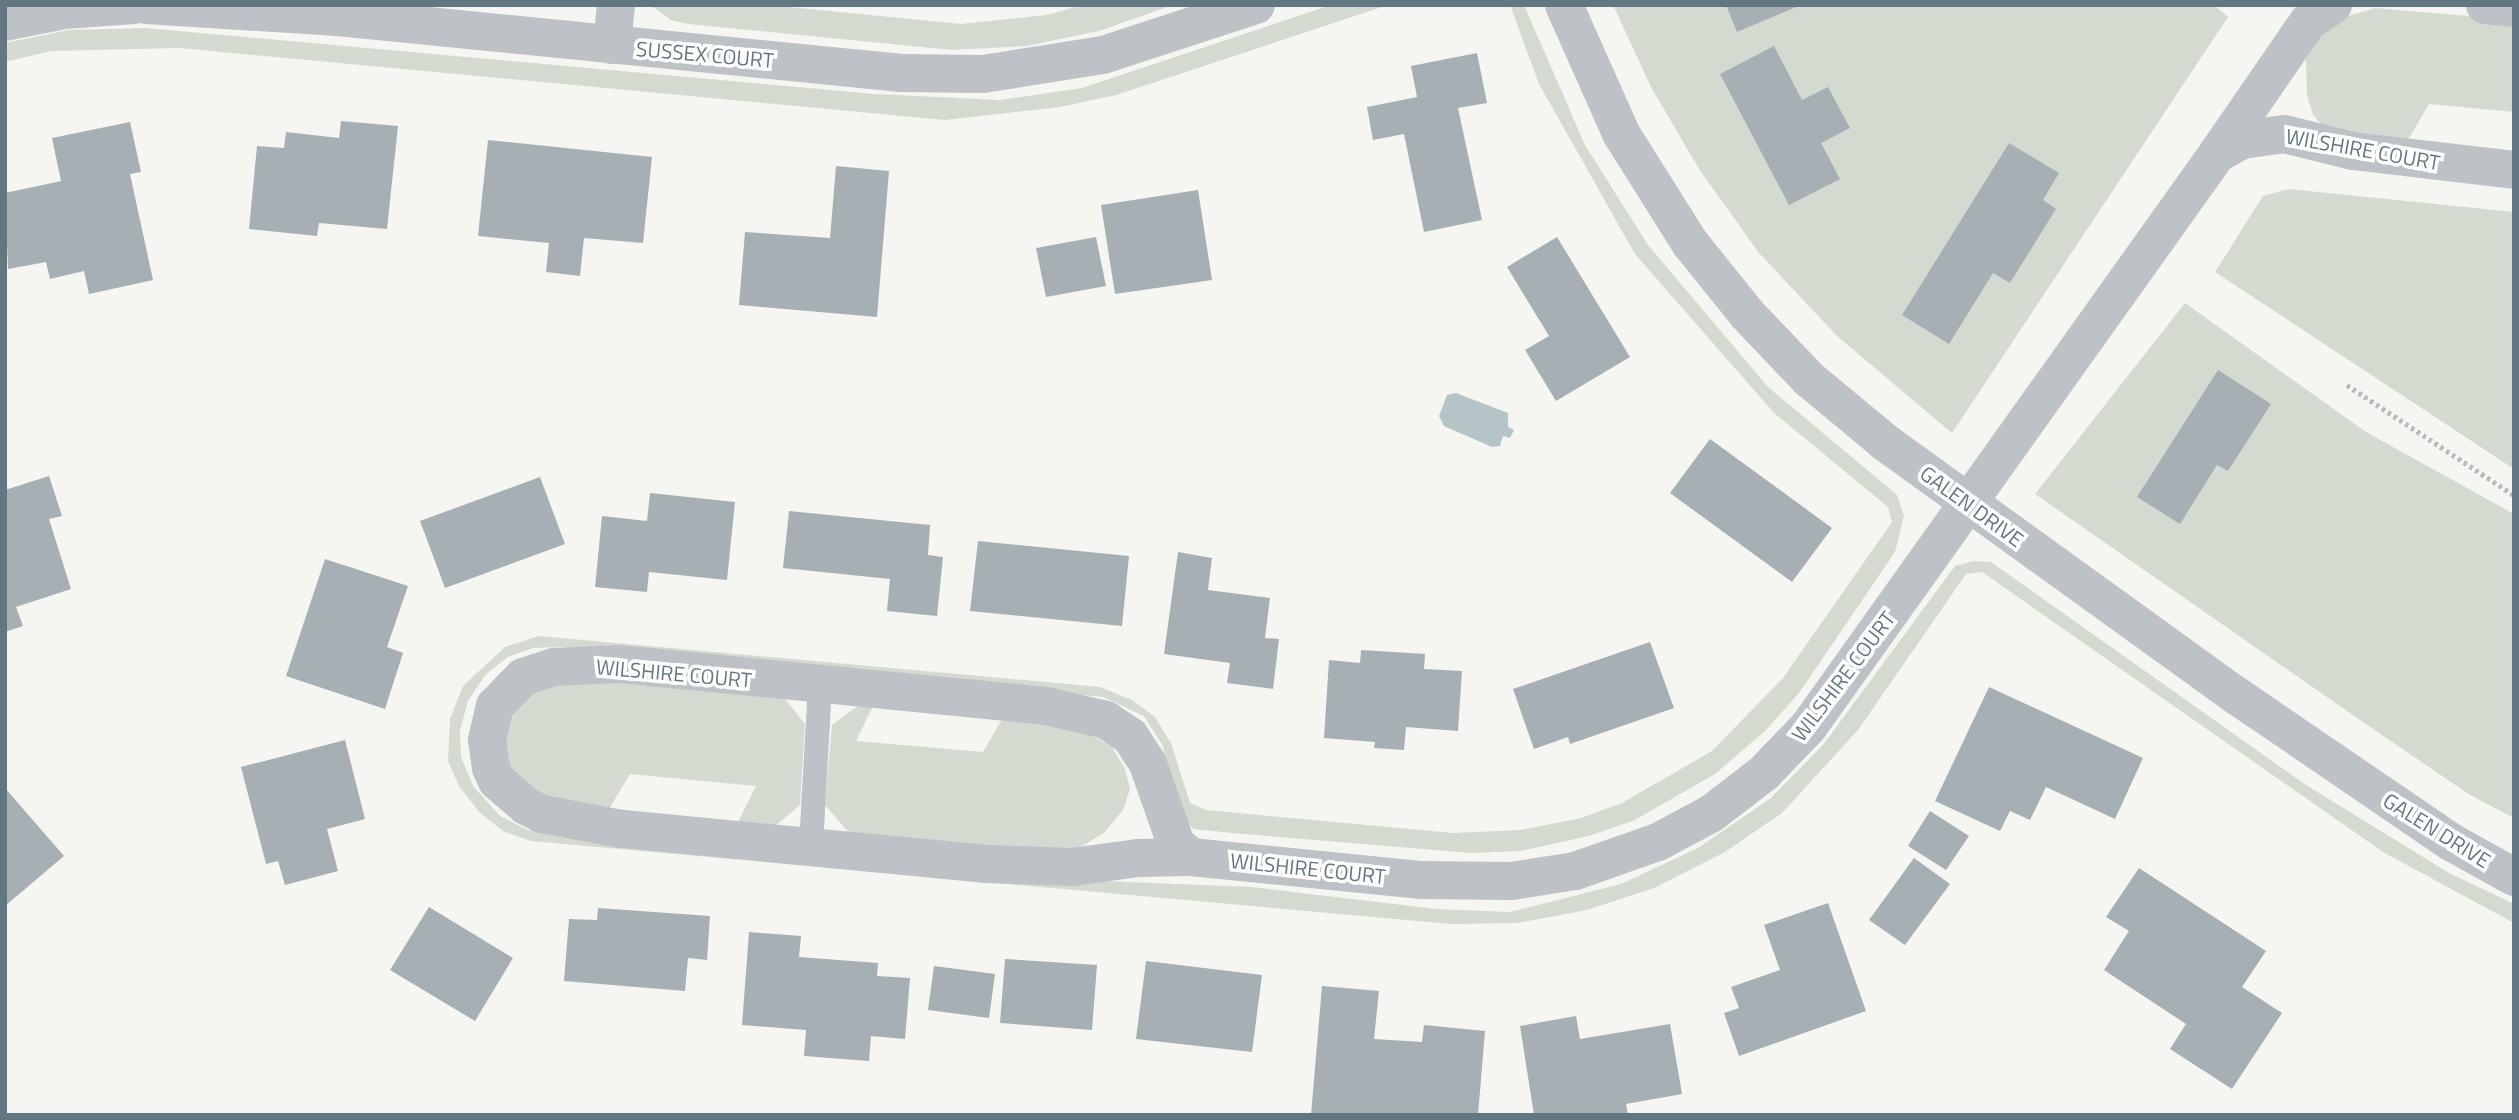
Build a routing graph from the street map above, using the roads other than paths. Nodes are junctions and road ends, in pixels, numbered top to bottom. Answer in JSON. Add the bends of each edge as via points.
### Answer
{"nodes":[{"id":1,"x":135,"y":5,"type":"edge"},
{"id":2,"x":146,"y":5,"type":"edge"},
{"id":3,"x":616,"y":5,"type":"edge"},
{"id":4,"x":1256,"y":5,"type":"edge"},
{"id":5,"x":1564,"y":5,"type":"edge"},
{"id":6,"x":2333,"y":5,"type":"edge"},
{"id":7,"x":2485,"y":5,"type":"edge"},
{"id":8,"x":2514,"y":8,"type":"edge"},
{"id":9,"x":5,"y":22,"type":"edge"},
{"id":10,"x":612,"y":46,"type":"junction"},
{"id":11,"x":2217,"y":154,"type":"junction"},
{"id":12,"x":2514,"y":170,"type":"edge"},
{"id":13,"x":1970,"y":505,"type":"junction"},
{"id":14,"x":820,"y":686,"type":"junction"},
{"id":15,"x":811,"y":846,"type":"junction"},
{"id":16,"x":1191,"y":857,"type":"junction"},
{"id":17,"x":2514,"y":877,"type":"edge"}],
"edges":[{"from":1,"to":9,"type":"street","via":[[65,10]]},
{"from":2,"to":10,"type":"street","name":"SUSSEX COURT","via":[[338,17]]},
{"from":3,"to":10,"type":"street"},
{"from":4,"to":10,"type":"street","name":"SUSSEX COURT","via":[[1103,55],[983,74],[901,73]]},
{"from":5,"to":13,"type":"street","name":"GALEN DRIVE","via":[[1622,135],[1690,243],[1747,314],[1809,379]]},
{"from":6,"to":11,"type":"street","name":"WILSHIRE COURT","via":[[2308,22]]},
{"from":7,"to":8,"type":"street"},
{"from":11,"to":12,"type":"street","name":"WILSHIRE COURT","via":[[2242,140],[2284,134],[2353,151]]},
{"from":11,"to":13,"type":"street","name":"WILSHIRE COURT"},
{"from":13,"to":16,"type":"street","name":"WILSHIRE COURT","via":[[1810,726],[1765,773],[1723,805],[1658,842],[1575,871],[1512,881],[1422,880]]},
{"from":13,"to":17,"type":"street","name":"GALEN DRIVE","via":[[2259,711],[2451,842]]},
{"from":14,"to":15,"type":"lane"},
{"from":14,"to":15,"type":"street","name":"WILSHIRE COURT","via":[[619,664],[554,667],[523,677],[510,688],[495,706],[486,740],[497,781],[542,814],[621,829]]},
{"from":14,"to":16,"type":"street","name":"WILSHIRE COURT","via":[[1046,706],[1106,720],[1130,736],[1148,764],[1176,844]]},
{"from":15,"to":16,"type":"street","name":"WILSHIRE COURT","via":[[1072,867]]}]}
